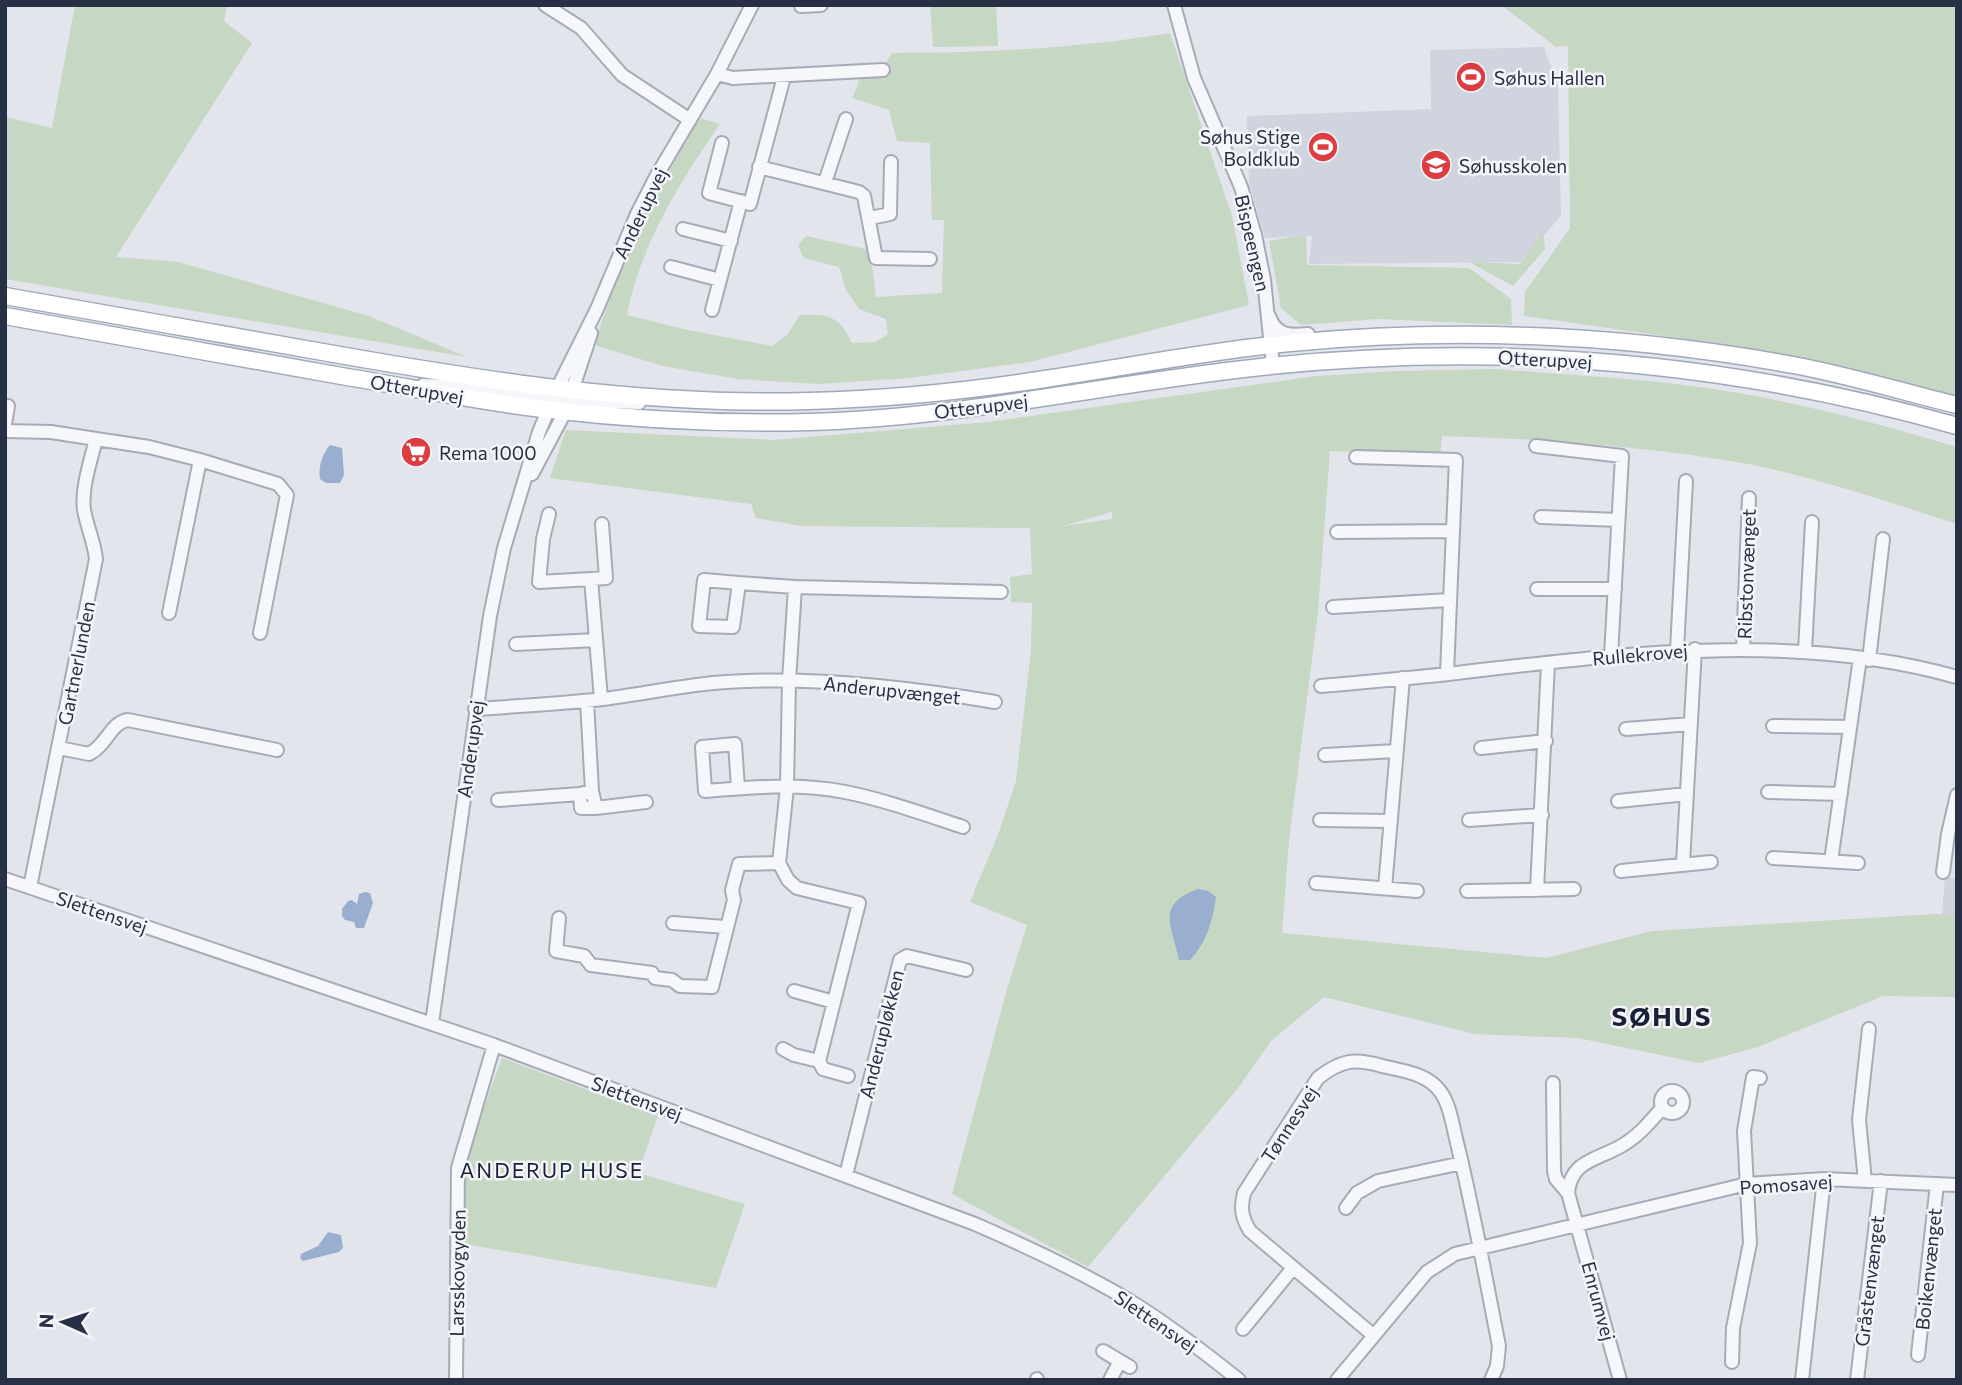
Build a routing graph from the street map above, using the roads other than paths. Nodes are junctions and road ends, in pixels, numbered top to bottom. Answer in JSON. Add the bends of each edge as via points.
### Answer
{"nodes":[{"id":1,"x":545,"y":5,"type":"edge"},
{"id":2,"x":752,"y":5,"type":"edge"},
{"id":3,"x":787,"y":5,"type":"edge"},
{"id":4,"x":821,"y":5,"type":"edge"},
{"id":5,"x":1174,"y":5,"type":"edge"},
{"id":6,"x":801,"y":6,"type":"edge"},
{"id":7,"x":883,"y":69,"type":"dead end"},
{"id":8,"x":717,"y":74,"type":"junction"},
{"id":9,"x":784,"y":76,"type":"junction"},
{"id":10,"x":846,"y":119,"type":"dead end"},
{"id":11,"x":690,"y":120,"type":"junction"},
{"id":12,"x":722,"y":143,"type":"dead end"},
{"id":13,"x":891,"y":162,"type":"dead end"},
{"id":14,"x":760,"y":167,"type":"junction"},
{"id":15,"x":825,"y":182,"type":"junction"},
{"id":16,"x":741,"y":201,"type":"junction"},
{"id":17,"x":870,"y":218,"type":"junction"},
{"id":18,"x":683,"y":229,"type":"dead end"},
{"id":19,"x":730,"y":241,"type":"junction"},
{"id":20,"x":930,"y":259,"type":"dead end"},
{"id":21,"x":671,"y":267,"type":"dead end"},
{"id":22,"x":720,"y":280,"type":"junction"},
{"id":23,"x":5,"y":296,"type":"edge"},
{"id":24,"x":1267,"y":309,"type":"junction"},
{"id":25,"x":712,"y":310,"type":"dead end"},
{"id":26,"x":5,"y":316,"type":"edge"},
{"id":27,"x":1427,"y":337,"type":"junction"},
{"id":28,"x":1271,"y":345,"type":"junction"},
{"id":29,"x":1273,"y":366,"type":"junction"},
{"id":30,"x":560,"y":400,"type":"junction"},
{"id":31,"x":1957,"y":405,"type":"edge"},
{"id":32,"x":8,"y":406,"type":"dead end"},
{"id":33,"x":5,"y":424,"type":"edge"},
{"id":34,"x":1957,"y":426,"type":"edge"},
{"id":35,"x":5,"y":431,"type":"edge"},
{"id":36,"x":96,"y":439,"type":"junction"},
{"id":37,"x":1536,"y":446,"type":"dead end"},
{"id":38,"x":1356,"y":457,"type":"dead end"},
{"id":39,"x":200,"y":460,"type":"junction"},
{"id":40,"x":1686,"y":481,"type":"dead end"},
{"id":41,"x":1749,"y":498,"type":"dead end"},
{"id":42,"x":549,"y":514,"type":"dead end"},
{"id":43,"x":1541,"y":517,"type":"dead end"},
{"id":44,"x":1618,"y":520,"type":"junction"},
{"id":45,"x":1812,"y":522,"type":"dead end"},
{"id":46,"x":602,"y":524,"type":"dead end"},
{"id":47,"x":1453,"y":531,"type":"junction"},
{"id":48,"x":1337,"y":532,"type":"dead end"},
{"id":49,"x":1883,"y":539,"type":"dead end"},
{"id":50,"x":591,"y":579,"type":"junction"},
{"id":51,"x":739,"y":583,"type":"junction"},
{"id":52,"x":795,"y":587,"type":"junction"},
{"id":53,"x":1537,"y":589,"type":"dead end"},
{"id":54,"x":1615,"y":589,"type":"junction"},
{"id":55,"x":1001,"y":592,"type":"dead end"},
{"id":56,"x":1450,"y":600,"type":"junction"},
{"id":57,"x":1333,"y":607,"type":"dead end"},
{"id":58,"x":169,"y":613,"type":"dead end"},
{"id":59,"x":260,"y":633,"type":"dead end"},
{"id":60,"x":596,"y":640,"type":"junction"},
{"id":61,"x":516,"y":644,"type":"dead end"},
{"id":62,"x":1695,"y":649,"type":"junction"},
{"id":63,"x":1743,"y":649,"type":"junction"},
{"id":64,"x":1677,"y":650,"type":"junction"},
{"id":65,"x":1805,"y":651,"type":"junction"},
{"id":66,"x":1611,"y":656,"type":"junction"},
{"id":67,"x":1864,"y":659,"type":"junction"},
{"id":68,"x":1548,"y":663,"type":"junction"},
{"id":69,"x":1447,"y":673,"type":"junction"},
{"id":70,"x":1957,"y":677,"type":"edge"},
{"id":71,"x":1403,"y":678,"type":"junction"},
{"id":72,"x":789,"y":681,"type":"junction"},
{"id":73,"x":1321,"y":686,"type":"dead end"},
{"id":74,"x":601,"y":699,"type":"junction"},
{"id":75,"x":587,"y":701,"type":"junction"},
{"id":76,"x":995,"y":702,"type":"dead end"},
{"id":77,"x":475,"y":709,"type":"junction"},
{"id":78,"x":1691,"y":724,"type":"junction"},
{"id":79,"x":1773,"y":726,"type":"dead end"},
{"id":80,"x":1850,"y":727,"type":"junction"},
{"id":81,"x":1626,"y":729,"type":"dead end"},
{"id":82,"x":1546,"y":741,"type":"junction"},
{"id":83,"x":59,"y":748,"type":"junction"},
{"id":84,"x":1481,"y":748,"type":"dead end"},
{"id":85,"x":277,"y":750,"type":"dead end"},
{"id":86,"x":1396,"y":751,"type":"junction"},
{"id":87,"x":1325,"y":755,"type":"dead end"},
{"id":88,"x":787,"y":787,"type":"junction"},
{"id":89,"x":738,"y":788,"type":"junction"},
{"id":90,"x":1768,"y":792,"type":"dead end"},
{"id":91,"x":586,"y":793,"type":"junction"},
{"id":92,"x":1687,"y":794,"type":"junction"},
{"id":93,"x":1841,"y":794,"type":"junction"},
{"id":94,"x":1957,"y":795,"type":"edge"},
{"id":95,"x":498,"y":800,"type":"dead end"},
{"id":96,"x":1618,"y":801,"type":"dead end"},
{"id":97,"x":646,"y":802,"type":"dead end"},
{"id":98,"x":1542,"y":816,"type":"junction"},
{"id":99,"x":1320,"y":820,"type":"dead end"},
{"id":100,"x":1469,"y":820,"type":"dead end"},
{"id":101,"x":1391,"y":821,"type":"junction"},
{"id":102,"x":963,"y":827,"type":"dead end"},
{"id":103,"x":1773,"y":858,"type":"dead end"},
{"id":104,"x":1831,"y":861,"type":"junction"},
{"id":105,"x":1711,"y":862,"type":"dead end"},
{"id":106,"x":779,"y":863,"type":"junction"},
{"id":107,"x":1683,"y":863,"type":"junction"},
{"id":108,"x":1858,"y":863,"type":"dead end"},
{"id":109,"x":1621,"y":871,"type":"dead end"},
{"id":110,"x":1943,"y":872,"type":"dead end"},
{"id":111,"x":5,"y":879,"type":"edge"},
{"id":112,"x":1316,"y":883,"type":"dead end"},
{"id":113,"x":30,"y":887,"type":"junction"},
{"id":114,"x":1385,"y":888,"type":"junction"},
{"id":115,"x":1573,"y":889,"type":"dead end"},
{"id":116,"x":1537,"y":890,"type":"junction"},
{"id":117,"x":1417,"y":891,"type":"dead end"},
{"id":118,"x":1467,"y":891,"type":"dead end"},
{"id":119,"x":559,"y":918,"type":"dead end"},
{"id":120,"x":673,"y":923,"type":"dead end"},
{"id":121,"x":725,"y":927,"type":"junction"},
{"id":122,"x":966,"y":970,"type":"dead end"},
{"id":123,"x":794,"y":991,"type":"dead end"},
{"id":124,"x":834,"y":1002,"type":"junction"},
{"id":125,"x":432,"y":1023,"type":"junction"},
{"id":126,"x":1869,"y":1029,"type":"dead end"},
{"id":127,"x":494,"y":1045,"type":"junction"},
{"id":128,"x":783,"y":1049,"type":"dead end"},
{"id":129,"x":819,"y":1061,"type":"junction"},
{"id":130,"x":848,"y":1076,"type":"dead end"},
{"id":131,"x":1760,"y":1078,"type":"dead end"},
{"id":132,"x":1553,"y":1083,"type":"dead end"},
{"id":133,"x":1662,"y":1108,"type":"dead end"},
{"id":134,"x":1462,"y":1163,"type":"junction"},
{"id":135,"x":846,"y":1175,"type":"junction"},
{"id":136,"x":1824,"y":1179,"type":"junction"},
{"id":137,"x":1865,"y":1181,"type":"junction"},
{"id":138,"x":1881,"y":1181,"type":"junction"},
{"id":139,"x":1747,"y":1184,"type":"junction"},
{"id":140,"x":1937,"y":1184,"type":"junction"},
{"id":141,"x":1957,"y":1185,"type":"edge"},
{"id":142,"x":1568,"y":1194,"type":"junction"},
{"id":143,"x":1346,"y":1208,"type":"dead end"},
{"id":144,"x":1577,"y":1223,"type":"junction"},
{"id":145,"x":1479,"y":1247,"type":"junction"},
{"id":146,"x":1293,"y":1268,"type":"junction"},
{"id":147,"x":1243,"y":1329,"type":"dead end"},
{"id":148,"x":1373,"y":1335,"type":"junction"},
{"id":149,"x":1103,"y":1351,"type":"dead end"},
{"id":150,"x":1918,"y":1355,"type":"dead end"},
{"id":151,"x":1731,"y":1362,"type":"dead end"},
{"id":152,"x":456,"y":1380,"type":"edge"},
{"id":153,"x":1110,"y":1380,"type":"edge"},
{"id":154,"x":1239,"y":1380,"type":"edge"},
{"id":155,"x":1337,"y":1380,"type":"edge"},
{"id":156,"x":1491,"y":1380,"type":"edge"},
{"id":157,"x":1620,"y":1380,"type":"edge"},
{"id":158,"x":1802,"y":1380,"type":"edge"},
{"id":159,"x":1857,"y":1380,"type":"edge"}],
"edges":[{"from":1,"to":11,"type":"street","via":[[582,28],[622,75]]},
{"from":2,"to":8,"type":"street","name":"Anderupvej"},
{"from":3,"to":6,"type":"street"},
{"from":4,"to":6,"type":"street"},
{"from":5,"to":24,"type":"street","name":"Bispeengen","via":[[1194,78],[1241,187],[1255,235]]},
{"from":7,"to":9,"type":"street"},
{"from":8,"to":9,"type":"street","via":[[733,78]]},
{"from":8,"to":11,"type":"street","name":"Anderupvej"},
{"from":9,"to":14,"type":"street"},
{"from":10,"to":15,"type":"street"},
{"from":11,"to":30,"type":"street","name":"Anderupvej","via":[[637,214]]},
{"from":12,"to":16,"type":"street","via":[[709,193]]},
{"from":13,"to":17,"type":"street","via":[[890,214]]},
{"from":14,"to":15,"type":"street"},
{"from":14,"to":16,"type":"street","via":[[750,204]]},
{"from":15,"to":17,"type":"street","via":[[859,191]]},
{"from":16,"to":19,"type":"street"},
{"from":17,"to":20,"type":"street","via":[[876,258]]},
{"from":18,"to":19,"type":"street"},
{"from":19,"to":22,"type":"street"},
{"from":21,"to":22,"type":"street"},
{"from":22,"to":25,"type":"street"},
{"from":23,"to":30,"type":"main road","name":"Otterupvej","via":[[442,373]]},
{"from":24,"to":27,"type":"street","via":[[1274,327],[1285,335],[1368,330]]},
{"from":24,"to":28,"type":"street","name":"Bispeengen"},
{"from":26,"to":30,"type":"main road","name":"Otterupvej","via":[[391,384]]},
{"from":27,"to":28,"type":"main road","name":"Otterupvej"},
{"from":27,"to":31,"type":"main road","name":"Otterupvej","via":[[1540,337],[1706,351],[1799,366]]},
{"from":28,"to":29,"type":"street","name":"Bispeengen"},
{"from":28,"to":30,"type":"main road","name":"Otterupvej","via":[[972,389],[811,401]]},
{"from":29,"to":30,"type":"main road","name":"Otterupvej","via":[[975,408],[811,422],[635,418]]},
{"from":29,"to":34,"type":"main road","name":"Otterupvej","via":[[1459,355],[1625,363],[1798,388]]},
{"from":30,"to":77,"type":"street","name":"Anderupvej","via":[[511,523],[497,576]]},
{"from":32,"to":33,"type":"street"},
{"from":35,"to":36,"type":"street"},
{"from":36,"to":39,"type":"street"},
{"from":36,"to":83,"type":"street","name":"Gartnerlunden","via":[[83,497],[96,559]]},
{"from":37,"to":44,"type":"street","via":[[1622,456]]},
{"from":38,"to":47,"type":"street","via":[[1456,460]]},
{"from":39,"to":58,"type":"street"},
{"from":39,"to":59,"type":"street","via":[[278,485],[287,495]]},
{"from":40,"to":64,"type":"street"},
{"from":41,"to":63,"type":"street","name":"Ribstonvænget"},
{"from":42,"to":50,"type":"street","via":[[539,582]]},
{"from":43,"to":44,"type":"street"},
{"from":44,"to":54,"type":"street"},
{"from":45,"to":65,"type":"street"},
{"from":46,"to":50,"type":"street","via":[[606,578]]},
{"from":47,"to":48,"type":"street"},
{"from":47,"to":56,"type":"street"},
{"from":49,"to":67,"type":"street"},
{"from":50,"to":60,"type":"street"},
{"from":51,"to":51,"type":"street","via":[[704,580],[699,626],[733,627]]},
{"from":51,"to":52,"type":"street"},
{"from":52,"to":55,"type":"street"},
{"from":52,"to":72,"type":"street"},
{"from":53,"to":54,"type":"street"},
{"from":54,"to":66,"type":"street"},
{"from":56,"to":57,"type":"street"},
{"from":56,"to":69,"type":"street"},
{"from":60,"to":61,"type":"street"},
{"from":60,"to":74,"type":"street"},
{"from":62,"to":63,"type":"street","name":"Rullekrovej"},
{"from":62,"to":64,"type":"street","name":"Rullekrovej"},
{"from":62,"to":78,"type":"street"},
{"from":63,"to":65,"type":"street","name":"Rullekrovej"},
{"from":64,"to":66,"type":"street","name":"Rullekrovej"},
{"from":65,"to":67,"type":"street","name":"Rullekrovej"},
{"from":66,"to":68,"type":"street","name":"Rullekrovej"},
{"from":67,"to":70,"type":"street","name":"Rullekrovej"},
{"from":67,"to":80,"type":"street"},
{"from":68,"to":69,"type":"street","name":"Rullekrovej"},
{"from":68,"to":82,"type":"street"},
{"from":69,"to":71,"type":"street","name":"Rullekrovej"},
{"from":71,"to":73,"type":"street","name":"Rullekrovej"},
{"from":71,"to":86,"type":"street"},
{"from":72,"to":74,"type":"street","name":"Anderupvænget","via":[[703,684]]},
{"from":72,"to":76,"type":"street","name":"Anderupvænget","via":[[845,682]]},
{"from":72,"to":88,"type":"street"},
{"from":74,"to":75,"type":"street","name":"Anderupvænget"},
{"from":75,"to":77,"type":"street","name":"Anderupvænget"},
{"from":75,"to":91,"type":"street"},
{"from":77,"to":125,"type":"street","name":"Anderupvej"},
{"from":78,"to":81,"type":"street"},
{"from":78,"to":92,"type":"street"},
{"from":79,"to":80,"type":"street"},
{"from":80,"to":93,"type":"street"},
{"from":82,"to":84,"type":"street"},
{"from":82,"to":98,"type":"street"},
{"from":83,"to":85,"type":"street","via":[[89,754],[103,745],[116,725],[128,720]]},
{"from":83,"to":113,"type":"street","name":"Gartnerlunden"},
{"from":86,"to":87,"type":"street"},
{"from":86,"to":101,"type":"street"},
{"from":88,"to":89,"type":"street"},
{"from":88,"to":102,"type":"street","via":[[897,804]]},
{"from":88,"to":106,"type":"street"},
{"from":89,"to":89,"type":"street","via":[[705,791],[702,747],[735,744]]},
{"from":90,"to":93,"type":"street"},
{"from":91,"to":95,"type":"street"},
{"from":91,"to":97,"type":"street","via":[[581,808]]},
{"from":92,"to":96,"type":"street"},
{"from":92,"to":107,"type":"street"},
{"from":93,"to":104,"type":"street"},
{"from":94,"to":110,"type":"street"},
{"from":98,"to":100,"type":"street"},
{"from":98,"to":116,"type":"street"},
{"from":99,"to":101,"type":"street"},
{"from":101,"to":114,"type":"street"},
{"from":103,"to":104,"type":"street"},
{"from":104,"to":108,"type":"street"},
{"from":105,"to":107,"type":"street"},
{"from":106,"to":121,"type":"street","via":[[739,864]]},
{"from":106,"to":124,"type":"street","via":[[797,888],[859,903]]},
{"from":107,"to":109,"type":"street"},
{"from":111,"to":113,"type":"street","name":"Slettensvej"},
{"from":112,"to":114,"type":"street"},
{"from":113,"to":125,"type":"street","name":"Slettensvej"},
{"from":114,"to":117,"type":"street"},
{"from":115,"to":116,"type":"street"},
{"from":116,"to":118,"type":"street"},
{"from":119,"to":121,"type":"street","via":[[556,951],[584,956],[591,965],[652,973],[680,986],[712,987]]},
{"from":120,"to":121,"type":"street"},
{"from":122,"to":135,"type":"street","name":"Anderupløkken","via":[[907,956],[900,960]]},
{"from":123,"to":124,"type":"street"},
{"from":124,"to":129,"type":"street"},
{"from":125,"to":127,"type":"street","name":"Slettensvej"},
{"from":126,"to":137,"type":"street","via":[[1859,1120]]},
{"from":127,"to":135,"type":"street","name":"Slettensvej"},
{"from":127,"to":152,"type":"street","name":"Larsskovgyden","via":[[458,1168]]},
{"from":128,"to":129,"type":"street"},
{"from":129,"to":130,"type":"street","via":[[822,1069]]},
{"from":131,"to":139,"type":"street","via":[[1753,1077],[1746,1110]]},
{"from":132,"to":142,"type":"street","via":[[1556,1179]]},
{"from":133,"to":142,"type":"street","via":[[1630,1140],[1578,1167]]},
{"from":134,"to":143,"type":"street","via":[[1378,1181],[1357,1193]]},
{"from":134,"to":145,"type":"street","name":"Tønnesvej"},
{"from":134,"to":146,"type":"street","name":"Tønnesvej","via":[[1447,1102],[1432,1082],[1364,1061],[1333,1066],[1318,1078],[1244,1193],[1241,1206],[1250,1231]]},
{"from":135,"to":154,"type":"street","name":"Slettensvej","via":[[975,1224],[1070,1267],[1131,1301]]},
{"from":136,"to":137,"type":"street","name":"Pomosavej"},
{"from":136,"to":139,"type":"street","name":"Pomosavej"},
{"from":136,"to":158,"type":"street"},
{"from":137,"to":138,"type":"street","name":"Pomosavej"},
{"from":138,"to":140,"type":"street","name":"Pomosavej"},
{"from":138,"to":159,"type":"street","name":"Gråstenvænget"},
{"from":139,"to":144,"type":"street","name":"Pomosavej"},
{"from":139,"to":151,"type":"street","via":[[1750,1243]]},
{"from":140,"to":141,"type":"street","name":"Pomosavej"},
{"from":140,"to":150,"type":"street","name":"Boikenvænget"},
{"from":142,"to":144,"type":"street"},
{"from":144,"to":145,"type":"street","name":"Pomosavej"},
{"from":144,"to":157,"type":"street","name":"Enrumvej"},
{"from":145,"to":148,"type":"street","name":"Pomosavej","via":[[1455,1254],[1427,1272]]},
{"from":145,"to":156,"type":"street","name":"Tønnesvej","via":[[1499,1346]]},
{"from":146,"to":147,"type":"street"},
{"from":146,"to":148,"type":"street","name":"Tønnesvej"},
{"from":148,"to":155,"type":"street","name":"Pomosavej"},
{"from":149,"to":153,"type":"street","via":[[1125,1364]]}]}
